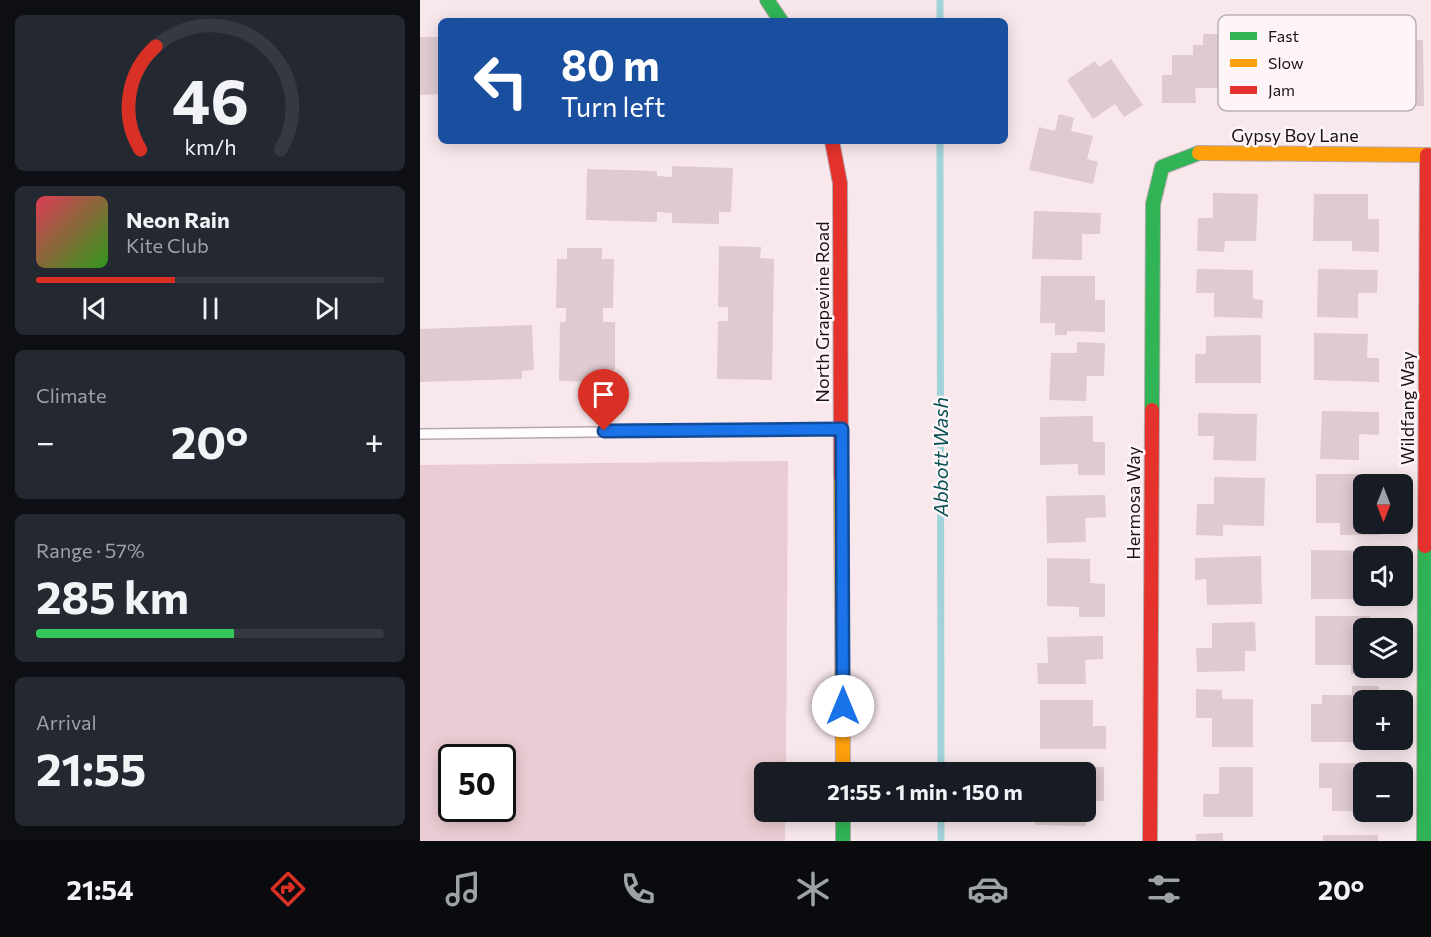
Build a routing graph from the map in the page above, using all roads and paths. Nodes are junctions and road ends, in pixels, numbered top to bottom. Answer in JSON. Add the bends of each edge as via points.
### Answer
{"nodes":[{"id":1,"x":767,"y":0,"type":"edge"},
{"id":2,"x":779,"y":18,"type":"edge"},
{"id":3,"x":833,"y":144,"type":"edge"},
{"id":4,"x":1429,"y":155,"type":"edge"},
{"id":5,"x":1162,"y":167,"type":"joint"},
{"id":6,"x":842,"y":429,"type":"junction"},
{"id":7,"x":420,"y":434,"type":"edge"},
{"id":8,"x":843,"y":762,"type":"edge"},
{"id":9,"x":843,"y":822,"type":"edge"},
{"id":10,"x":843,"y":841,"type":"edge"},
{"id":11,"x":1150,"y":841,"type":"edge"},
{"id":12,"x":1424,"y":841,"type":"edge"}],
"edges":[{"from":1,"to":2,"type":"street"},
{"from":3,"to":6,"type":"street","name":"North Grapevine Road","via":[[840,183]]},
{"from":4,"to":5,"type":"street","name":"Gypsy Boy Lane","via":[[1199,153]]},
{"from":4,"to":12,"type":"street","name":"Wildfang Way"},
{"from":5,"to":11,"type":"street","name":"Hermosa Way","via":[[1154,204]]},
{"from":6,"to":7,"type":"lane"},
{"from":6,"to":8,"type":"street","name":"North Grapevine Road"},
{"from":9,"to":10,"type":"street"}]}
